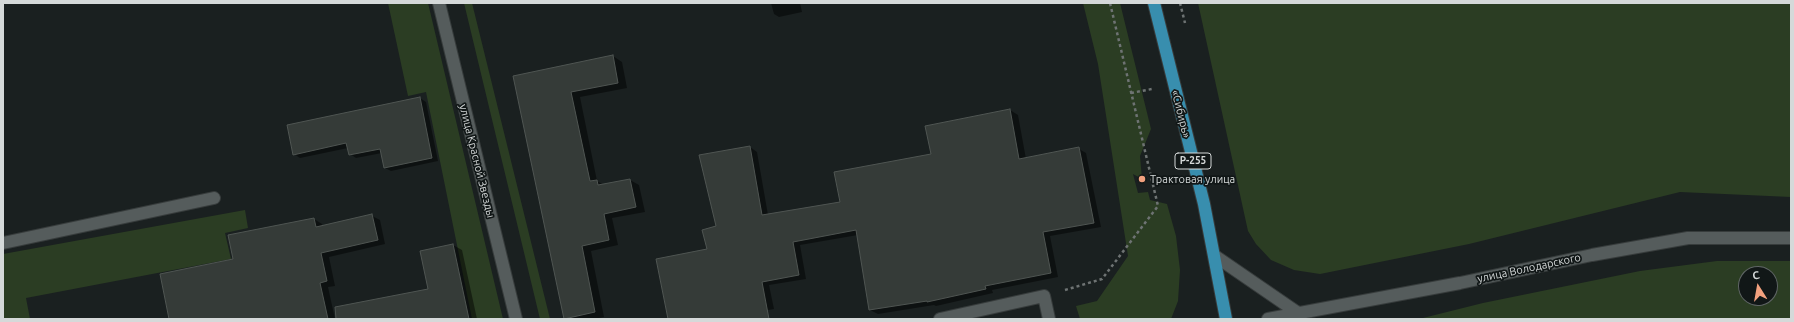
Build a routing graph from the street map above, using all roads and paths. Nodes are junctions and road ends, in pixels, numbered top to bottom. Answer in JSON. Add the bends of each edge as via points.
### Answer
{"nodes":[{"id":1,"x":438,"y":3,"type":"edge"},
{"id":2,"x":1110,"y":3,"type":"edge"},
{"id":3,"x":1154,"y":3,"type":"edge"},
{"id":4,"x":214,"y":198,"type":"dead end"},
{"id":5,"x":1791,"y":238,"type":"edge"},
{"id":6,"x":3,"y":243,"type":"edge"},
{"id":7,"x":1214,"y":256,"type":"junction"},
{"id":8,"x":1044,"y":296,"type":"junction"},
{"id":9,"x":1297,"y":316,"type":"edge"},
{"id":10,"x":516,"y":319,"type":"edge"},
{"id":11,"x":940,"y":319,"type":"edge"},
{"id":12,"x":1049,"y":319,"type":"edge"},
{"id":13,"x":1226,"y":319,"type":"edge"},
{"id":14,"x":1268,"y":319,"type":"edge"}],
"edges":[{"from":1,"to":10,"type":"street","name":"улица Красной Звезды"},
{"from":2,"to":8,"type":"path","via":[[1158,206],[1102,279]]},
{"from":3,"to":7,"type":"highway","name":"«Сибирь»","number":"Р-255","via":[[1204,204]]},
{"from":4,"to":6,"type":"street"},
{"from":5,"to":9,"type":"street","name":"улица Володарского","via":[[1688,238],[1592,255]]},
{"from":7,"to":9,"type":"street"},
{"from":7,"to":13,"type":"highway","name":"«Сибирь»","number":"Р-255"},
{"from":8,"to":11,"type":"street"},
{"from":8,"to":12,"type":"street"},
{"from":9,"to":14,"type":"street","name":"улица Володарского"}]}
